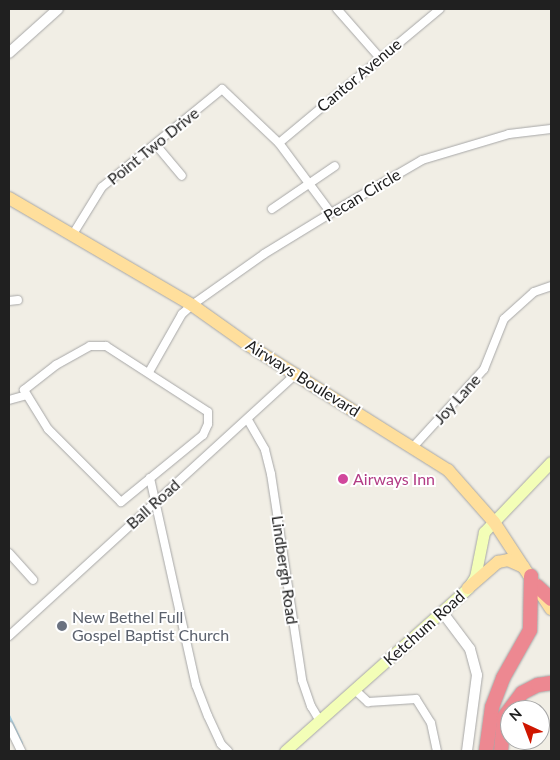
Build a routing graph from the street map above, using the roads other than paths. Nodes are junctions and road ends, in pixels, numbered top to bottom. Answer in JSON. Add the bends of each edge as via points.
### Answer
{"nodes":[{"id":1,"x":58,"y":9,"type":"edge"},
{"id":2,"x":337,"y":9,"type":"edge"},
{"id":3,"x":440,"y":9,"type":"edge"},
{"id":4,"x":9,"y":53,"type":"edge"},
{"id":5,"x":380,"y":58,"type":"junction"},
{"id":6,"x":551,"y":129,"type":"edge"},
{"id":7,"x":279,"y":143,"type":"junction"},
{"id":8,"x":156,"y":145,"type":"junction"},
{"id":9,"x":335,"y":166,"type":"dead end"},
{"id":10,"x":182,"y":176,"type":"dead end"},
{"id":11,"x":310,"y":184,"type":"junction"},
{"id":12,"x":9,"y":198,"type":"edge"},
{"id":13,"x":272,"y":209,"type":"dead end"},
{"id":14,"x":331,"y":213,"type":"junction"},
{"id":15,"x":73,"y":234,"type":"junction"},
{"id":16,"x":551,"y":286,"type":"edge"},
{"id":17,"x":18,"y":300,"type":"dead end"},
{"id":18,"x":9,"y":301,"type":"edge"},
{"id":19,"x":192,"y":305,"type":"junction"},
{"id":20,"x":149,"y":372,"type":"junction"},
{"id":21,"x":297,"y":373,"type":"junction"},
{"id":22,"x":26,"y":395,"type":"junction"},
{"id":23,"x":9,"y":400,"type":"edge"},
{"id":24,"x":248,"y":420,"type":"junction"},
{"id":25,"x":414,"y":446,"type":"junction"},
{"id":26,"x":551,"y":462,"type":"edge"},
{"id":27,"x":150,"y":478,"type":"junction"},
{"id":28,"x":157,"y":500,"type":"junction"},
{"id":29,"x":494,"y":522,"type":"junction"},
{"id":30,"x":9,"y":553,"type":"edge"},
{"id":31,"x":532,"y":577,"type":"junction"},
{"id":32,"x":33,"y":580,"type":"dead end"},
{"id":33,"x":468,"y":588,"type":"junction"},
{"id":34,"x":551,"y":600,"type":"edge"},
{"id":35,"x":551,"y":609,"type":"edge"},
{"id":36,"x":442,"y":613,"type":"junction"},
{"id":37,"x":9,"y":636,"type":"edge"},
{"id":38,"x":551,"y":683,"type":"edge"},
{"id":39,"x":355,"y":690,"type":"junction"},
{"id":40,"x":320,"y":721,"type":"junction"},
{"id":41,"x":9,"y":726,"type":"edge"},
{"id":42,"x":21,"y":751,"type":"edge"},
{"id":43,"x":228,"y":751,"type":"edge"},
{"id":44,"x":285,"y":751,"type":"edge"},
{"id":45,"x":437,"y":751,"type":"edge"},
{"id":46,"x":467,"y":751,"type":"edge"},
{"id":47,"x":486,"y":751,"type":"edge"},
{"id":48,"x":500,"y":751,"type":"edge"}],
"edges":[{"from":1,"to":4,"type":"street"},
{"from":2,"to":5,"type":"street"},
{"from":3,"to":5,"type":"street","name":"Cantor Avenue"},
{"from":5,"to":7,"type":"street","name":"Cantor Avenue"},
{"from":6,"to":14,"type":"street","name":"Pecan Circle","via":[[509,134],[422,160]]},
{"from":7,"to":8,"type":"street","name":"Point Two Drive","via":[[222,89]]},
{"from":7,"to":11,"type":"street"},
{"from":8,"to":10,"type":"street"},
{"from":8,"to":15,"type":"street","name":"Point Two Drive","via":[[102,187]]},
{"from":9,"to":11,"type":"street"},
{"from":11,"to":13,"type":"street"},
{"from":11,"to":14,"type":"street"},
{"from":12,"to":15,"type":"main road","name":"Airways Boulevard"},
{"from":14,"to":19,"type":"street","name":"Pecan Circle","via":[[264,254]]},
{"from":15,"to":19,"type":"main road","name":"Airways Boulevard"},
{"from":16,"to":25,"type":"street","name":"Joy Lane","via":[[534,292],[504,319],[484,369]]},
{"from":17,"to":18,"type":"street"},
{"from":19,"to":20,"type":"street","name":"Pecan Circle","via":[[182,314]]},
{"from":19,"to":21,"type":"main road","name":"Airways Boulevard","via":[[250,346]]},
{"from":20,"to":22,"type":"street","via":[[106,346],[90,346],[56,365],[24,390]]},
{"from":20,"to":27,"type":"street","via":[[208,412],[208,424],[203,435]]},
{"from":21,"to":24,"type":"street","name":"Ball Road"},
{"from":21,"to":25,"type":"main road","name":"Airways Boulevard"},
{"from":22,"to":23,"type":"street"},
{"from":22,"to":27,"type":"street","via":[[48,429],[121,502]]},
{"from":24,"to":28,"type":"street","name":"Ball Road"},
{"from":24,"to":40,"type":"street","name":"Lindbergh Road","via":[[265,450],[271,474],[302,680]]},
{"from":25,"to":29,"type":"main road","name":"Airways Boulevard","via":[[453,474]]},
{"from":26,"to":29,"type":"main road","name":"Ketchum Road"},
{"from":27,"to":28,"type":"street"},
{"from":28,"to":37,"type":"street","name":"Ball Road"},
{"from":28,"to":43,"type":"street","via":[[196,685],[221,744]]},
{"from":29,"to":31,"type":"main road","name":"Airways Boulevard"},
{"from":29,"to":33,"type":"main road","name":"Ketchum Road","via":[[484,532],[475,576]]},
{"from":30,"to":32,"type":"street"},
{"from":31,"to":33,"type":"main road","via":[[508,560],[498,562]]},
{"from":31,"to":34,"type":"highway"},
{"from":31,"to":35,"type":"main road","name":"Airways Boulevard"},
{"from":31,"to":47,"type":"highway","via":[[530,630],[503,678],[492,707]]},
{"from":33,"to":36,"type":"main road","name":"Ketchum Road"},
{"from":36,"to":39,"type":"main road","name":"Ketchum Road"},
{"from":36,"to":46,"type":"street","via":[[470,649],[477,675]]},
{"from":38,"to":48,"type":"highway","via":[[522,693],[504,717]]},
{"from":39,"to":40,"type":"main road","name":"Ketchum Road"},
{"from":39,"to":45,"type":"street","via":[[368,702],[416,699],[431,723]]},
{"from":40,"to":44,"type":"main road","name":"Ketchum Road"},
{"from":41,"to":42,"type":"street"}]}
